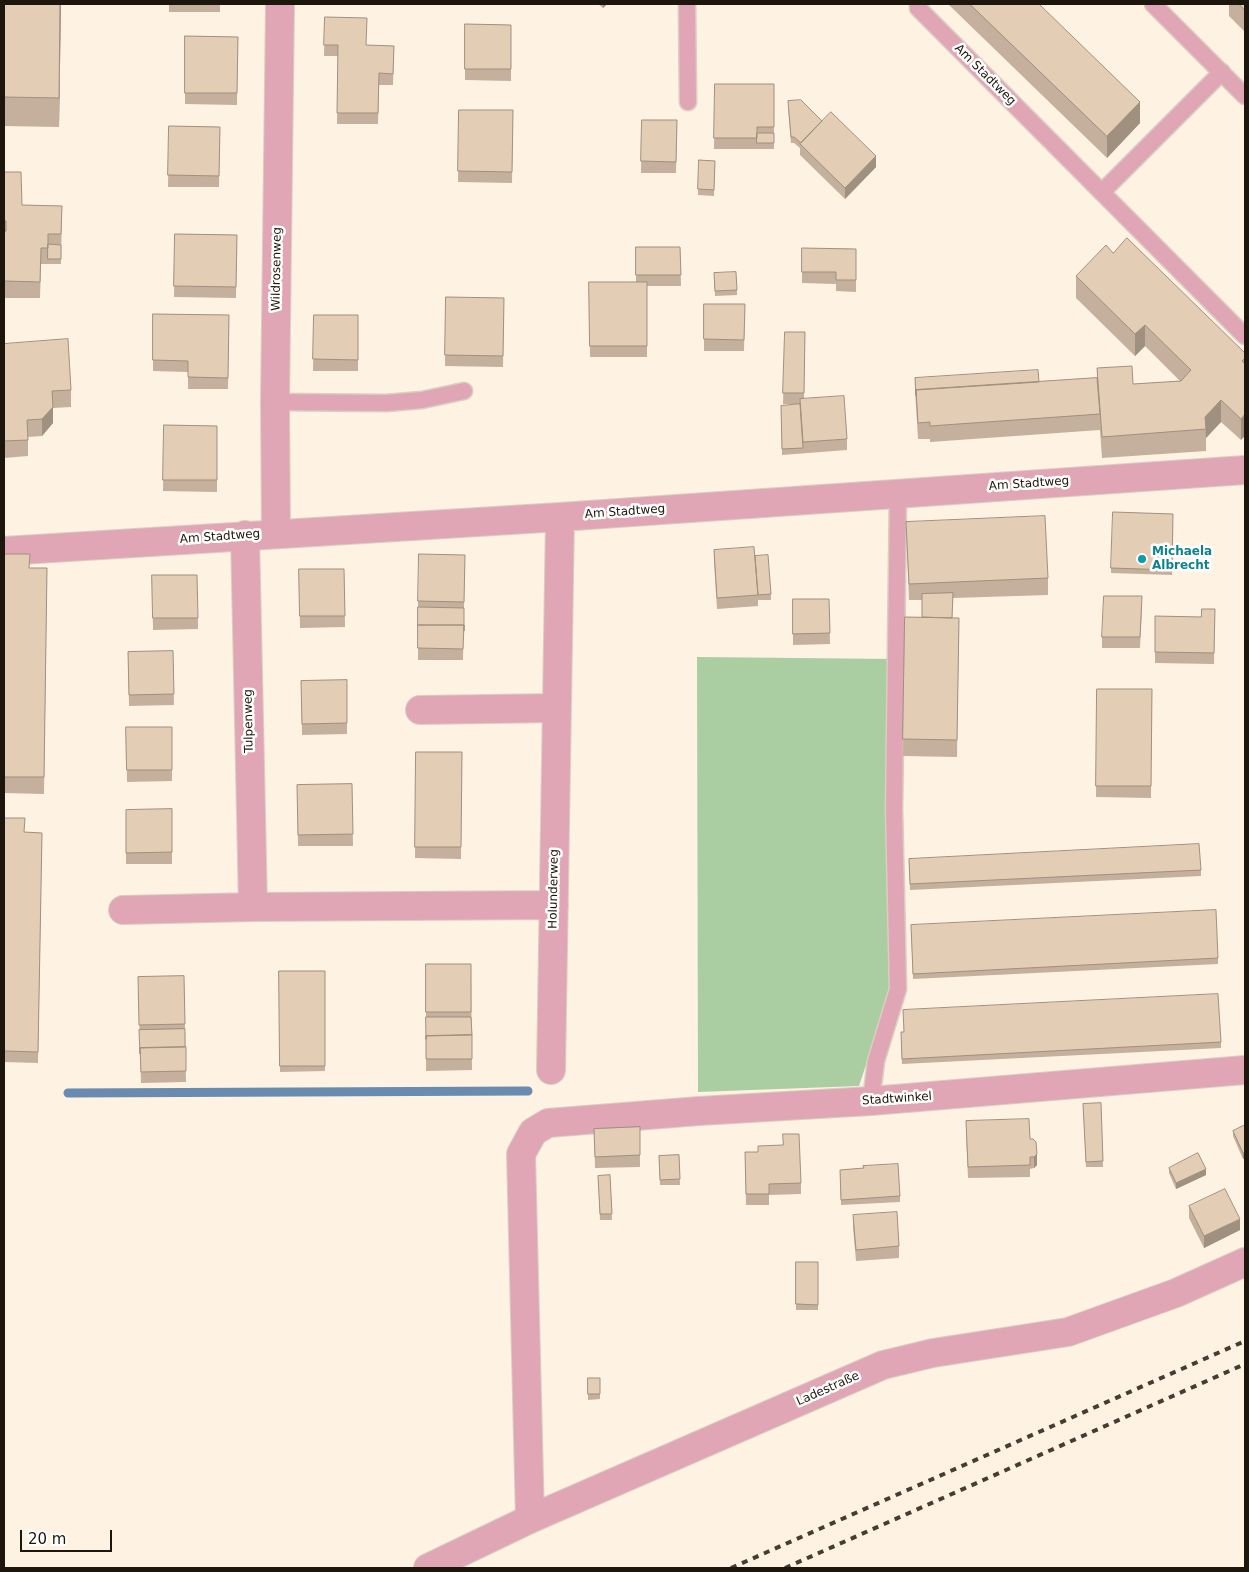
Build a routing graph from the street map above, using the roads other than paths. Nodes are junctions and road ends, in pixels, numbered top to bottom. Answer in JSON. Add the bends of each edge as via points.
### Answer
{"nodes":[{"id":1,"x":280,"y":4,"type":"edge"},
{"id":2,"x":687,"y":4,"type":"edge"},
{"id":3,"x":918,"y":4,"type":"edge"},
{"id":4,"x":1153,"y":4,"type":"edge"},
{"id":5,"x":1222,"y":72,"type":"junction"},
{"id":6,"x":1245,"y":96,"type":"edge"},
{"id":7,"x":688,"y":102,"type":"dead end"},
{"id":8,"x":1102,"y":192,"type":"junction"},
{"id":9,"x":1245,"y":336,"type":"edge"},
{"id":10,"x":464,"y":392,"type":"dead end"},
{"id":11,"x":275,"y":402,"type":"junction"},
{"id":12,"x":1245,"y":470,"type":"edge"},
{"id":13,"x":898,"y":493,"type":"junction"},
{"id":14,"x":560,"y":517,"type":"junction"},
{"id":15,"x":276,"y":533,"type":"junction"},
{"id":16,"x":245,"y":535,"type":"junction"},
{"id":17,"x":4,"y":551,"type":"edge"},
{"id":18,"x":556,"y":708,"type":"junction"},
{"id":19,"x":420,"y":710,"type":"dead end"},
{"id":20,"x":554,"y":905,"type":"junction"},
{"id":21,"x":253,"y":907,"type":"junction"},
{"id":22,"x":123,"y":910,"type":"dead end"},
{"id":23,"x":551,"y":1070,"type":"dead end"},
{"id":24,"x":1245,"y":1070,"type":"edge"},
{"id":25,"x":871,"y":1101,"type":"junction"},
{"id":26,"x":1245,"y":1262,"type":"edge"},
{"id":27,"x":530,"y":1519,"type":"junction"},
{"id":28,"x":428,"y":1568,"type":"edge"}],
"edges":[{"from":1,"to":11,"type":"street","name":"Wildrosenweg"},
{"from":2,"to":7,"type":"lane"},
{"from":3,"to":8,"type":"lane","name":"Am Stadtweg","via":[[918,8]]},
{"from":4,"to":5,"type":"lane"},
{"from":5,"to":6,"type":"lane"},
{"from":5,"to":8,"type":"lane"},
{"from":8,"to":9,"type":"lane","name":"Am Stadtweg"},
{"from":10,"to":11,"type":"lane","via":[[386,403]]},
{"from":11,"to":15,"type":"street","name":"Wildrosenweg"},
{"from":12,"to":13,"type":"street","name":"Am Stadtweg"},
{"from":13,"to":14,"type":"street","name":"Am Stadtweg"},
{"from":13,"to":25,"type":"lane","via":[[894,809],[898,989],[876,1061]]},
{"from":14,"to":15,"type":"street","name":"Am Stadtweg"},
{"from":14,"to":18,"type":"street","name":"Holunderweg"},
{"from":15,"to":16,"type":"street","name":"Am Stadtweg"},
{"from":16,"to":17,"type":"street","name":"Am Stadtweg"},
{"from":16,"to":21,"type":"street","name":"Tulpenweg"},
{"from":18,"to":19,"type":"street"},
{"from":18,"to":20,"type":"street","name":"Holunderweg"},
{"from":20,"to":21,"type":"street"},
{"from":20,"to":23,"type":"street","name":"Holunderweg"},
{"from":21,"to":22,"type":"street"},
{"from":24,"to":25,"type":"street","name":"Stadtwinkel"},
{"from":25,"to":27,"type":"street","name":"Stadtwinkel","via":[[548,1123],[534,1132],[521,1154]]},
{"from":26,"to":27,"type":"street","name":"Ladestraße","via":[[1176,1293],[1068,1332],[933,1353],[883,1365]]},
{"from":27,"to":28,"type":"street","name":"Ladestraße"}]}
